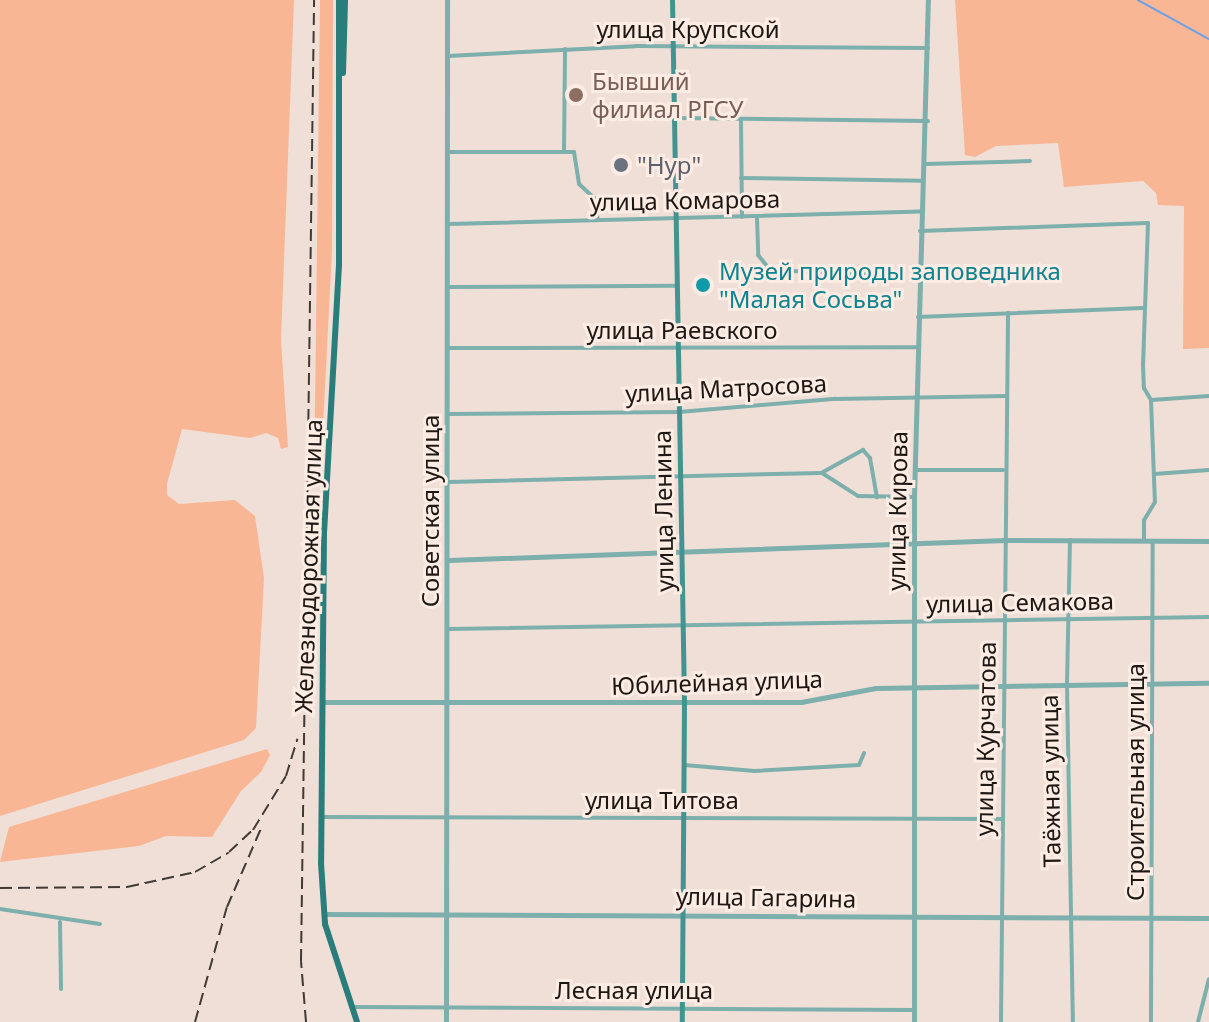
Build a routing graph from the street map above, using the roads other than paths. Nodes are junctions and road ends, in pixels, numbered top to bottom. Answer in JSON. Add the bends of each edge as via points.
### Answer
{"nodes":[{"id":1,"x":342,"y":0,"type":"edge"},
{"id":2,"x":447,"y":0,"type":"edge"},
{"id":3,"x":672,"y":0,"type":"edge"},
{"id":4,"x":928,"y":0,"type":"edge"},
{"id":5,"x":672,"y":46,"type":"junction"},
{"id":6,"x":928,"y":48,"type":"junction"},
{"id":7,"x":565,"y":49,"type":"junction"},
{"id":8,"x":448,"y":56,"type":"junction"},
{"id":9,"x":673,"y":118,"type":"junction"},
{"id":10,"x":741,"y":120,"type":"junction"},
{"id":11,"x":928,"y":121,"type":"junction"},
{"id":12,"x":564,"y":150,"type":"junction"},
{"id":13,"x":448,"y":152,"type":"junction"},
{"id":14,"x":1030,"y":161,"type":"dead end"},
{"id":15,"x":925,"y":164,"type":"junction"},
{"id":16,"x":741,"y":178,"type":"junction"},
{"id":17,"x":924,"y":181,"type":"junction"},
{"id":18,"x":922,"y":212,"type":"junction"},
{"id":19,"x":742,"y":218,"type":"junction"},
{"id":20,"x":757,"y":218,"type":"junction"},
{"id":21,"x":598,"y":220,"type":"junction"},
{"id":22,"x":674,"y":220,"type":"junction"},
{"id":23,"x":448,"y":224,"type":"junction"},
{"id":24,"x":920,"y":231,"type":"junction"},
{"id":25,"x":879,"y":275,"type":"dead end"},
{"id":26,"x":676,"y":286,"type":"junction"},
{"id":27,"x":448,"y":287,"type":"junction"},
{"id":28,"x":1143,"y":308,"type":"junction"},
{"id":29,"x":1008,"y":313,"type":"junction"},
{"id":30,"x":918,"y":317,"type":"junction"},
{"id":31,"x":917,"y":347,"type":"junction"},
{"id":32,"x":448,"y":348,"type":"junction"},
{"id":33,"x":678,"y":348,"type":"junction"},
{"id":34,"x":916,"y":396,"type":"junction"},
{"id":35,"x":1006,"y":396,"type":"junction"},
{"id":36,"x":1209,"y":396,"type":"edge"},
{"id":37,"x":1151,"y":400,"type":"junction"},
{"id":38,"x":679,"y":412,"type":"junction"},
{"id":39,"x":448,"y":414,"type":"junction"},
{"id":40,"x":915,"y":470,"type":"junction"},
{"id":41,"x":1003,"y":470,"type":"junction"},
{"id":42,"x":1209,"y":470,"type":"edge"},
{"id":43,"x":822,"y":473,"type":"junction"},
{"id":44,"x":1154,"y":474,"type":"junction"},
{"id":45,"x":681,"y":479,"type":"junction"},
{"id":46,"x":449,"y":482,"type":"junction"},
{"id":47,"x":877,"y":497,"type":"junction"},
{"id":48,"x":914,"y":497,"type":"junction"},
{"id":49,"x":1006,"y":540,"type":"junction"},
{"id":50,"x":1070,"y":540,"type":"junction"},
{"id":51,"x":1144,"y":541,"type":"junction"},
{"id":52,"x":1209,"y":541,"type":"edge"},
{"id":53,"x":1153,"y":542,"type":"junction"},
{"id":54,"x":914,"y":543,"type":"junction"},
{"id":55,"x":682,"y":553,"type":"junction"},
{"id":56,"x":449,"y":560,"type":"junction"},
{"id":57,"x":1209,"y":617,"type":"edge"},
{"id":58,"x":1005,"y":618,"type":"junction"},
{"id":59,"x":1069,"y":618,"type":"junction"},
{"id":60,"x":1152,"y":619,"type":"junction"},
{"id":61,"x":914,"y":622,"type":"junction"},
{"id":62,"x":683,"y":626,"type":"junction"},
{"id":63,"x":448,"y":629,"type":"junction"},
{"id":64,"x":1209,"y":683,"type":"edge"},
{"id":65,"x":1067,"y":685,"type":"junction"},
{"id":66,"x":1153,"y":685,"type":"junction"},
{"id":67,"x":1003,"y":686,"type":"junction"},
{"id":68,"x":915,"y":688,"type":"junction"},
{"id":69,"x":321,"y":702,"type":"junction"},
{"id":70,"x":447,"y":703,"type":"junction"},
{"id":71,"x":684,"y":703,"type":"junction"},
{"id":72,"x":864,"y":753,"type":"dead end"},
{"id":73,"x":684,"y":765,"type":"junction"},
{"id":74,"x":321,"y":817,"type":"junction"},
{"id":75,"x":447,"y":817,"type":"junction"},
{"id":76,"x":684,"y":817,"type":"junction"},
{"id":77,"x":915,"y":818,"type":"junction"},
{"id":78,"x":1002,"y":819,"type":"junction"},
{"id":79,"x":0,"y":909,"type":"edge"},
{"id":80,"x":448,"y":913,"type":"junction"},
{"id":81,"x":684,"y":914,"type":"junction"},
{"id":82,"x":323,"y":915,"type":"junction"},
{"id":83,"x":914,"y":917,"type":"junction"},
{"id":84,"x":1001,"y":917,"type":"junction"},
{"id":85,"x":1070,"y":917,"type":"junction"},
{"id":86,"x":1152,"y":917,"type":"junction"},
{"id":87,"x":1209,"y":918,"type":"edge"},
{"id":88,"x":60,"y":922,"type":"junction"},
{"id":89,"x":100,"y":924,"type":"dead end"},
{"id":90,"x":1209,"y":979,"type":"edge"},
{"id":91,"x":61,"y":989,"type":"dead end"},
{"id":92,"x":354,"y":1007,"type":"junction"},
{"id":93,"x":447,"y":1008,"type":"junction"},
{"id":94,"x":683,"y":1008,"type":"junction"},
{"id":95,"x":914,"y":1010,"type":"junction"},
{"id":96,"x":357,"y":1022,"type":"edge"},
{"id":97,"x":446,"y":1022,"type":"edge"},
{"id":98,"x":682,"y":1022,"type":"edge"},
{"id":99,"x":914,"y":1022,"type":"edge"},
{"id":100,"x":1001,"y":1022,"type":"edge"},
{"id":101,"x":1073,"y":1022,"type":"edge"},
{"id":102,"x":1151,"y":1022,"type":"edge"},
{"id":103,"x":1198,"y":1022,"type":"edge"}],
"edges":[{"from":1,"to":69,"type":"main road","name":"Железнодорожная улица","via":[[339,288],[324,531]]},
{"from":2,"to":8,"type":"street","name":"Советская улица"},
{"from":3,"to":5,"type":"main road","name":"улица Ленина"},
{"from":4,"to":6,"type":"street","name":"улица Кирова"},
{"from":5,"to":6,"type":"street","name":"улица Крупской"},
{"from":5,"to":7,"type":"street","name":"улица Крупской"},
{"from":5,"to":9,"type":"main road","name":"улица Ленина"},
{"from":6,"to":11,"type":"street","name":"улица Кирова"},
{"from":7,"to":8,"type":"street","name":"улица Крупской"},
{"from":7,"to":12,"type":"street"},
{"from":8,"to":13,"type":"street","name":"Советская улица"},
{"from":9,"to":10,"type":"street"},
{"from":9,"to":22,"type":"main road","name":"улица Ленина"},
{"from":10,"to":11,"type":"street"},
{"from":10,"to":16,"type":"street"},
{"from":11,"to":15,"type":"street","name":"улица Кирова"},
{"from":12,"to":13,"type":"street"},
{"from":12,"to":21,"type":"street","via":[[576,155],[578,181],[594,198]]},
{"from":13,"to":23,"type":"street","name":"Советская улица"},
{"from":14,"to":15,"type":"street"},
{"from":15,"to":17,"type":"street","name":"улица Кирова"},
{"from":16,"to":17,"type":"street"},
{"from":16,"to":19,"type":"street"},
{"from":17,"to":18,"type":"street","name":"улица Кирова"},
{"from":18,"to":20,"type":"street","name":"улица Комарова"},
{"from":18,"to":24,"type":"street","name":"улица Кирова"},
{"from":19,"to":20,"type":"street","name":"улица Комарова"},
{"from":19,"to":22,"type":"street","name":"улица Комарова"},
{"from":20,"to":25,"type":"street","via":[[758,255],[770,270]]},
{"from":21,"to":22,"type":"street","name":"улица Комарова"},
{"from":21,"to":23,"type":"street","name":"улица Комарова"},
{"from":22,"to":26,"type":"main road","name":"улица Ленина"},
{"from":23,"to":27,"type":"street","name":"Советская улица"},
{"from":24,"to":28,"type":"street","via":[[1148,223],[1151,264]]},
{"from":24,"to":30,"type":"street","name":"улица Кирова"},
{"from":26,"to":27,"type":"street"},
{"from":26,"to":33,"type":"main road","name":"улица Ленина"},
{"from":27,"to":32,"type":"street","name":"Советская улица"},
{"from":28,"to":29,"type":"street"},
{"from":28,"to":37,"type":"street","via":[[1144,388]]},
{"from":29,"to":30,"type":"street"},
{"from":29,"to":35,"type":"street","name":"улица Курчатова"},
{"from":30,"to":31,"type":"street","name":"улица Кирова"},
{"from":31,"to":33,"type":"street","name":"улица Раевского"},
{"from":31,"to":34,"type":"street","name":"улица Кирова"},
{"from":32,"to":33,"type":"street","name":"улица Раевского"},
{"from":32,"to":39,"type":"street","name":"Советская улица"},
{"from":33,"to":38,"type":"main road","name":"улица Ленина"},
{"from":34,"to":35,"type":"street","name":"улица Матросова"},
{"from":34,"to":38,"type":"street","name":"улица Матросова"},
{"from":34,"to":40,"type":"street","name":"улица Кирова"},
{"from":35,"to":41,"type":"street","name":"улица Курчатова"},
{"from":36,"to":37,"type":"street"},
{"from":37,"to":44,"type":"street"},
{"from":38,"to":39,"type":"street","name":"улица Матросова"},
{"from":38,"to":45,"type":"main road","name":"улица Ленина"},
{"from":39,"to":46,"type":"street","name":"Советская улица"},
{"from":40,"to":41,"type":"street"},
{"from":40,"to":48,"type":"street","name":"улица Кирова"},
{"from":41,"to":49,"type":"street","name":"улица Курчатова"},
{"from":42,"to":44,"type":"street"},
{"from":43,"to":45,"type":"street"},
{"from":43,"to":47,"type":"street","via":[[851,494]]},
{"from":43,"to":47,"type":"street","via":[[863,450],[870,458]]},
{"from":44,"to":51,"type":"street","via":[[1155,504],[1144,520]]},
{"from":45,"to":46,"type":"street"},
{"from":45,"to":55,"type":"main road","name":"улица Ленина"},
{"from":46,"to":56,"type":"street","name":"Советская улица"},
{"from":47,"to":48,"type":"street"},
{"from":48,"to":54,"type":"street","name":"улица Кирова"},
{"from":49,"to":50,"type":"street"},
{"from":49,"to":54,"type":"street"},
{"from":49,"to":58,"type":"street","name":"улица Курчатова"},
{"from":50,"to":51,"type":"street"},
{"from":50,"to":59,"type":"street","name":"Таёжная улица"},
{"from":51,"to":53,"type":"street"},
{"from":52,"to":53,"type":"street"},
{"from":53,"to":60,"type":"street","name":"Строительная улица"},
{"from":54,"to":55,"type":"street"},
{"from":54,"to":61,"type":"street","name":"улица Кирова"},
{"from":55,"to":56,"type":"street"},
{"from":55,"to":62,"type":"main road","name":"улица Ленина"},
{"from":56,"to":63,"type":"street","name":"Советская улица"},
{"from":57,"to":60,"type":"street","name":"улица Семакова"},
{"from":58,"to":59,"type":"street","name":"улица Семакова"},
{"from":58,"to":61,"type":"street","name":"улица Семакова"},
{"from":58,"to":67,"type":"street","name":"улица Курчатова"},
{"from":59,"to":60,"type":"street","name":"улица Семакова"},
{"from":59,"to":65,"type":"street","name":"Таёжная улица"},
{"from":60,"to":66,"type":"street","name":"Строительная улица"},
{"from":61,"to":62,"type":"street","name":"улица Семакова"},
{"from":61,"to":68,"type":"street","name":"улица Кирова"},
{"from":62,"to":63,"type":"street","name":"улица Семакова"},
{"from":62,"to":71,"type":"main road","name":"улица Ленина"},
{"from":63,"to":70,"type":"street","name":"Советская улица"},
{"from":64,"to":66,"type":"street","name":"Юбилейная улица"},
{"from":65,"to":66,"type":"street","name":"Юбилейная улица"},
{"from":65,"to":67,"type":"street","name":"Юбилейная улица"},
{"from":65,"to":85,"type":"street","name":"Таёжная улица"},
{"from":66,"to":86,"type":"street","name":"Строительная улица"},
{"from":67,"to":68,"type":"street","name":"Юбилейная улица"},
{"from":67,"to":78,"type":"street","name":"улица Курчатова"},
{"from":68,"to":71,"type":"street","name":"Юбилейная улица","via":[[864,689],[812,701]]},
{"from":68,"to":77,"type":"street","name":"улица Кирова"},
{"from":69,"to":70,"type":"street","name":"Юбилейная улица"},
{"from":69,"to":74,"type":"main road","name":"Железнодорожная улица"},
{"from":70,"to":71,"type":"street","name":"Юбилейная улица"},
{"from":70,"to":75,"type":"street","name":"Советская улица"},
{"from":71,"to":73,"type":"main road","name":"улица Ленина"},
{"from":72,"to":73,"type":"street","via":[[859,765],[755,771]]},
{"from":73,"to":76,"type":"main road","name":"улица Ленина"},
{"from":74,"to":75,"type":"street","name":"улица Титова"},
{"from":74,"to":82,"type":"main road","name":"Железнодорожная улица"},
{"from":75,"to":76,"type":"street","name":"улица Титова"},
{"from":75,"to":80,"type":"street","name":"Советская улица"},
{"from":76,"to":77,"type":"street","name":"улица Титова"},
{"from":76,"to":81,"type":"main road","name":"улица Ленина"},
{"from":77,"to":78,"type":"street","name":"улица Титова"},
{"from":77,"to":83,"type":"street","name":"улица Кирова"},
{"from":78,"to":84,"type":"street","name":"улица Курчатова"},
{"from":79,"to":88,"type":"street"},
{"from":80,"to":81,"type":"street","name":"улица Гагарина"},
{"from":80,"to":82,"type":"street","name":"улица Гагарина"},
{"from":80,"to":93,"type":"street","name":"Советская улица"},
{"from":81,"to":83,"type":"street","name":"улица Гагарина"},
{"from":81,"to":94,"type":"main road","name":"улица Ленина"},
{"from":82,"to":92,"type":"main road","name":"Железнодорожная улица"},
{"from":83,"to":84,"type":"street","name":"улица Гагарина"},
{"from":83,"to":95,"type":"street","name":"улица Кирова"},
{"from":84,"to":85,"type":"street","name":"улица Гагарина"},
{"from":84,"to":100,"type":"street","name":"улица Курчатова"},
{"from":85,"to":86,"type":"street","name":"улица Гагарина"},
{"from":85,"to":101,"type":"street","name":"Таёжная улица"},
{"from":86,"to":87,"type":"street","name":"улица Гагарина"},
{"from":86,"to":102,"type":"street","name":"Строительная улица"},
{"from":88,"to":89,"type":"street"},
{"from":88,"to":91,"type":"street"},
{"from":90,"to":103,"type":"street"},
{"from":92,"to":93,"type":"street","name":"Лесная улица"},
{"from":92,"to":96,"type":"main road","name":"Железнодорожная улица"},
{"from":93,"to":94,"type":"street","name":"Лесная улица"},
{"from":93,"to":97,"type":"street","name":"Советская улица"},
{"from":94,"to":95,"type":"street","name":"Лесная улица"},
{"from":94,"to":98,"type":"main road","name":"улица Ленина"},
{"from":95,"to":99,"type":"street","name":"улица Кирова"}]}
